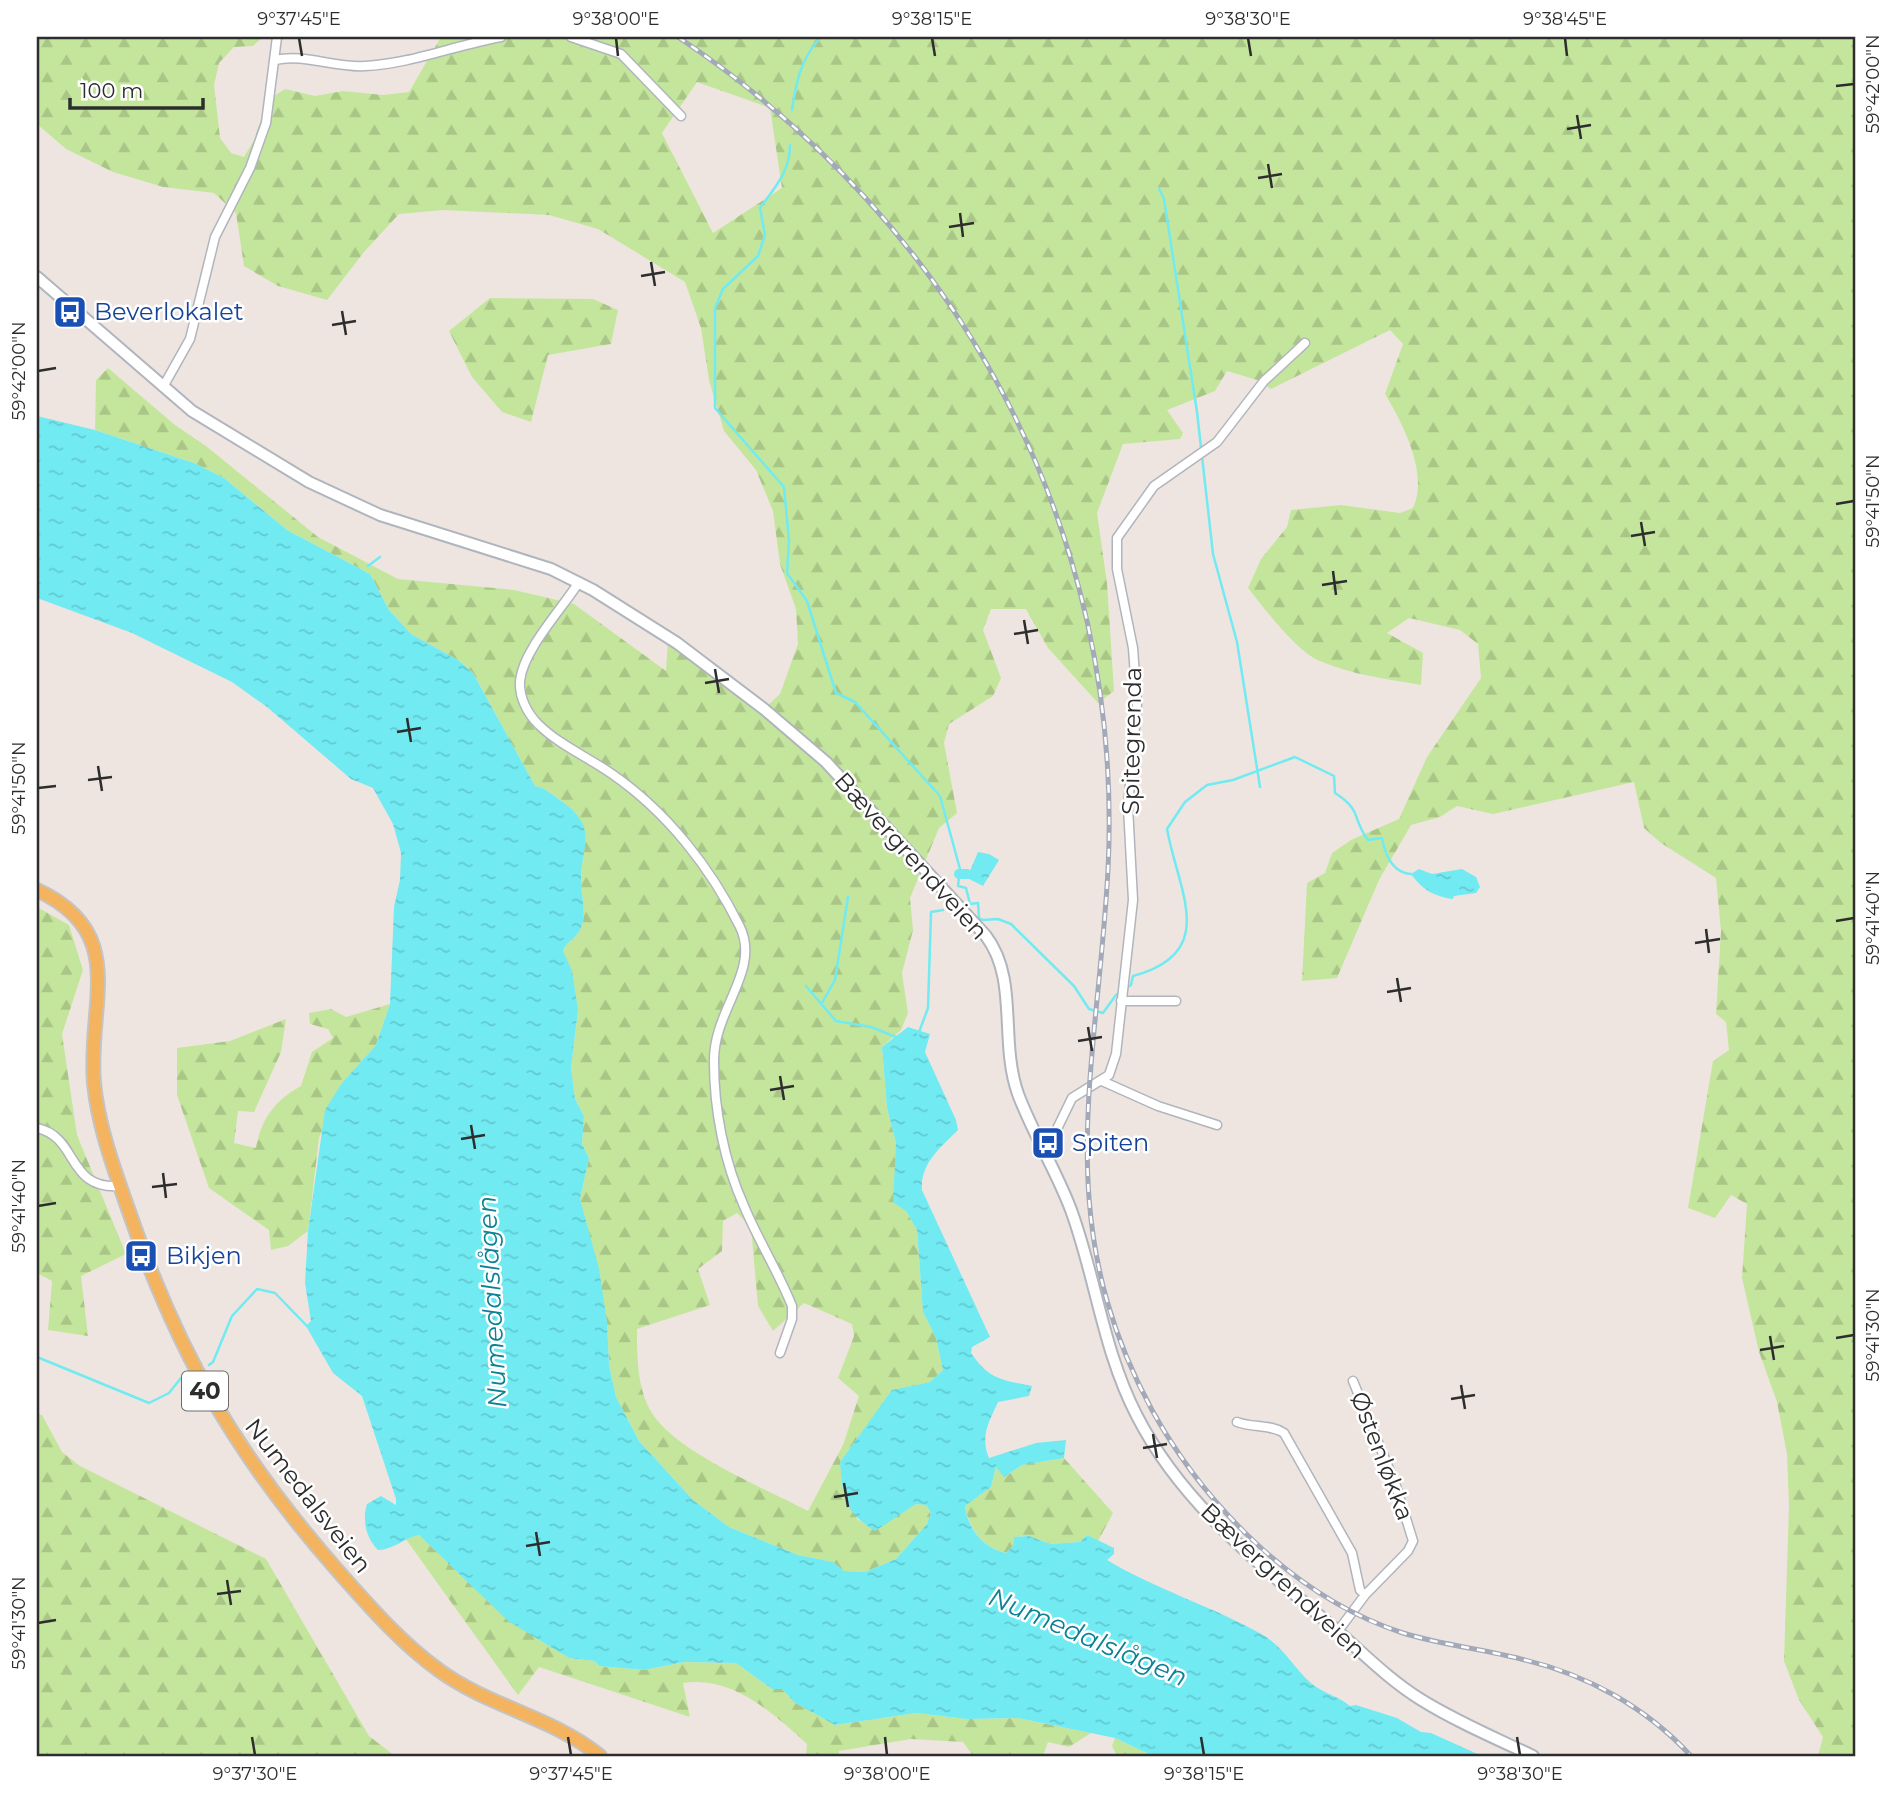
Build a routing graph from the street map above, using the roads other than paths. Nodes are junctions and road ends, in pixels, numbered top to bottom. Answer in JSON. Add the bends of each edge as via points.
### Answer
{"nodes":[{"id":1,"x":277,"y":37,"type":"edge"},
{"id":2,"x":501,"y":37,"type":"edge"},
{"id":3,"x":571,"y":37,"type":"edge"},
{"id":4,"x":275,"y":60,"type":"junction"},
{"id":5,"x":681,"y":116,"type":"dead end"},
{"id":6,"x":37,"y":278,"type":"edge"},
{"id":7,"x":1305,"y":343,"type":"dead end"},
{"id":8,"x":163,"y":387,"type":"junction"},
{"id":9,"x":579,"y":582,"type":"junction"},
{"id":10,"x":37,"y":890,"type":"edge"},
{"id":11,"x":1121,"y":1001,"type":"junction"},
{"id":12,"x":1175,"y":1001,"type":"dead end"},
{"id":13,"x":1102,"y":1081,"type":"junction"},
{"id":14,"x":1217,"y":1125,"type":"dead end"},
{"id":15,"x":37,"y":1128,"type":"edge"},
{"id":16,"x":1041,"y":1144,"type":"junction"},
{"id":17,"x":120,"y":1186,"type":"junction"},
{"id":18,"x":780,"y":1353,"type":"dead end"},
{"id":19,"x":1353,"y":1381,"type":"dead end"},
{"id":20,"x":1237,"y":1422,"type":"dead end"},
{"id":21,"x":1365,"y":1595,"type":"junction"},
{"id":22,"x":1338,"y":1631,"type":"junction"},
{"id":23,"x":600,"y":1756,"type":"edge"},
{"id":24,"x":1533,"y":1756,"type":"edge"}],
"edges":[{"from":1,"to":4,"type":"street"},
{"from":2,"to":4,"type":"street","via":[[366,66],[290,57]]},
{"from":3,"to":5,"type":"street","via":[[621,54]]},
{"from":4,"to":8,"type":"street","via":[[266,123],[212,247],[190,339]]},
{"from":6,"to":8,"type":"main road","name":"Bævergrendveien"},
{"from":7,"to":11,"type":"street","name":"Spitegrenda","via":[[1264,381],[1217,442],[1154,486],[1117,538],[1117,569],[1137,683],[1128,807],[1133,900]]},
{"from":8,"to":9,"type":"main road","name":"Bævergrendveien","via":[[221,430],[341,499],[528,560]]},
{"from":9,"to":16,"type":"main road","name":"Bævergrendveien","via":[[677,643],[808,745],[986,936],[1004,976],[1010,1067]]},
{"from":9,"to":18,"type":"street","via":[[526,660],[520,677],[521,695],[538,724],[620,780],[667,822],[704,867],[744,936],[748,956],[718,1023],[714,1069],[724,1145],[735,1181],[792,1306]]},
{"from":10,"to":17,"type":"main road","name":"Numedalsveien","number":"40","via":[[79,918],[95,945],[95,1087]]},
{"from":11,"to":12,"type":"street"},
{"from":11,"to":13,"type":"street","name":"Spitegrenda","via":[[1115,1062]]},
{"from":13,"to":14,"type":"street"},
{"from":13,"to":16,"type":"street","via":[[1072,1098],[1055,1133]]},
{"from":15,"to":17,"type":"street","via":[[57,1138],[92,1182],[100,1187]]},
{"from":16,"to":22,"type":"main road","name":"Bævergrendveien","via":[[1071,1211],[1120,1380],[1153,1444],[1219,1526]]},
{"from":17,"to":23,"type":"main road","name":"Numedalsveien","number":"40","via":[[158,1290],[197,1377],[239,1446],[322,1553],[390,1628],[441,1672],[554,1726]]},
{"from":19,"to":21,"type":"street","name":"Østenløkka","via":[[1413,1536],[1408,1551]]},
{"from":20,"to":21,"type":"street","via":[[1284,1433],[1352,1553]]},
{"from":21,"to":22,"type":"street","name":"Østenløkka"},
{"from":22,"to":24,"type":"main road","name":"Bævergrendveien","via":[[1420,1699]]}]}
